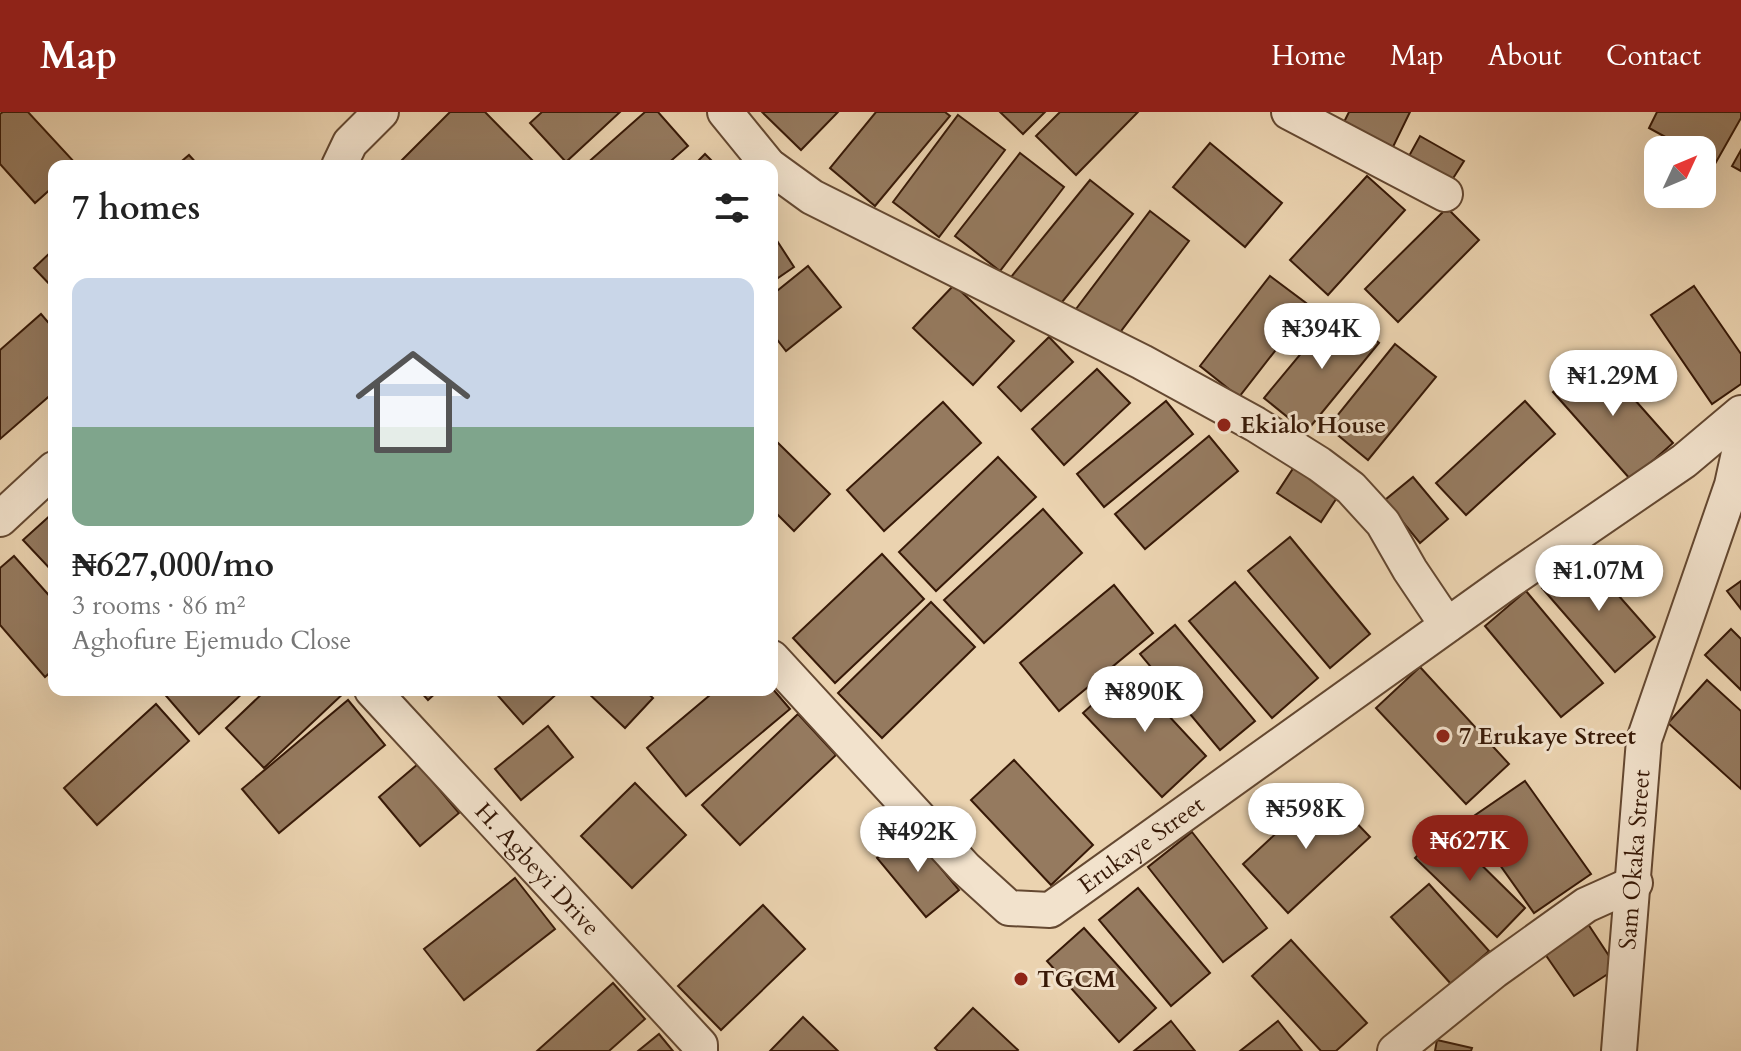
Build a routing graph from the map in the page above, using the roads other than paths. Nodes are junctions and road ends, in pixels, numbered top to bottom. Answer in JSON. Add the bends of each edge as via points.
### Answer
{"nodes":[{"id":1,"x":381,"y":112,"type":"edge"},
{"id":2,"x":725,"y":112,"type":"edge"},
{"id":3,"x":1289,"y":112,"type":"edge"},
{"id":4,"x":342,"y":160,"type":"edge"},
{"id":5,"x":764,"y":160,"type":"edge"},
{"id":6,"x":778,"y":173,"type":"edge"},
{"id":7,"x":1445,"y":194,"type":"dead end"},
{"id":8,"x":1741,"y":413,"type":"edge"},
{"id":9,"x":1741,"y":444,"type":"edge"},
{"id":10,"x":48,"y":475,"type":"edge"},
{"id":11,"x":0,"y":519,"type":"edge"},
{"id":12,"x":1447,"y":625,"type":"junction"},
{"id":13,"x":778,"y":664,"type":"edge"},
{"id":14,"x":378,"y":696,"type":"edge"},
{"id":15,"x":1635,"y":883,"type":"junction"},
{"id":16,"x":700,"y":1051,"type":"edge"},
{"id":17,"x":1395,"y":1051,"type":"edge"},
{"id":18,"x":1619,"y":1051,"type":"edge"}],
"edges":[{"from":1,"to":4,"type":"street","via":[[350,143]]},
{"from":2,"to":5,"type":"street"},
{"from":3,"to":7,"type":"street"},
{"from":6,"to":12,"type":"street","via":[[812,197],[1142,362],[1319,464],[1351,488],[1383,523]]},
{"from":8,"to":12,"type":"street","name":"Erukaye Street","via":[[1684,461]]},
{"from":9,"to":15,"type":"street","name":"Sam Okaka Street","via":[[1732,485],[1644,740]]},
{"from":10,"to":11,"type":"street"},
{"from":12,"to":13,"type":"street","name":"Erukaye Street","via":[[1050,910],[1009,908]]},
{"from":14,"to":16,"type":"street","name":"H. Agbeyi Drive","via":[[700,1045]]},
{"from":15,"to":17,"type":"street","via":[[1586,905]]},
{"from":15,"to":18,"type":"street","name":"Sam Okaka Street"}]}
